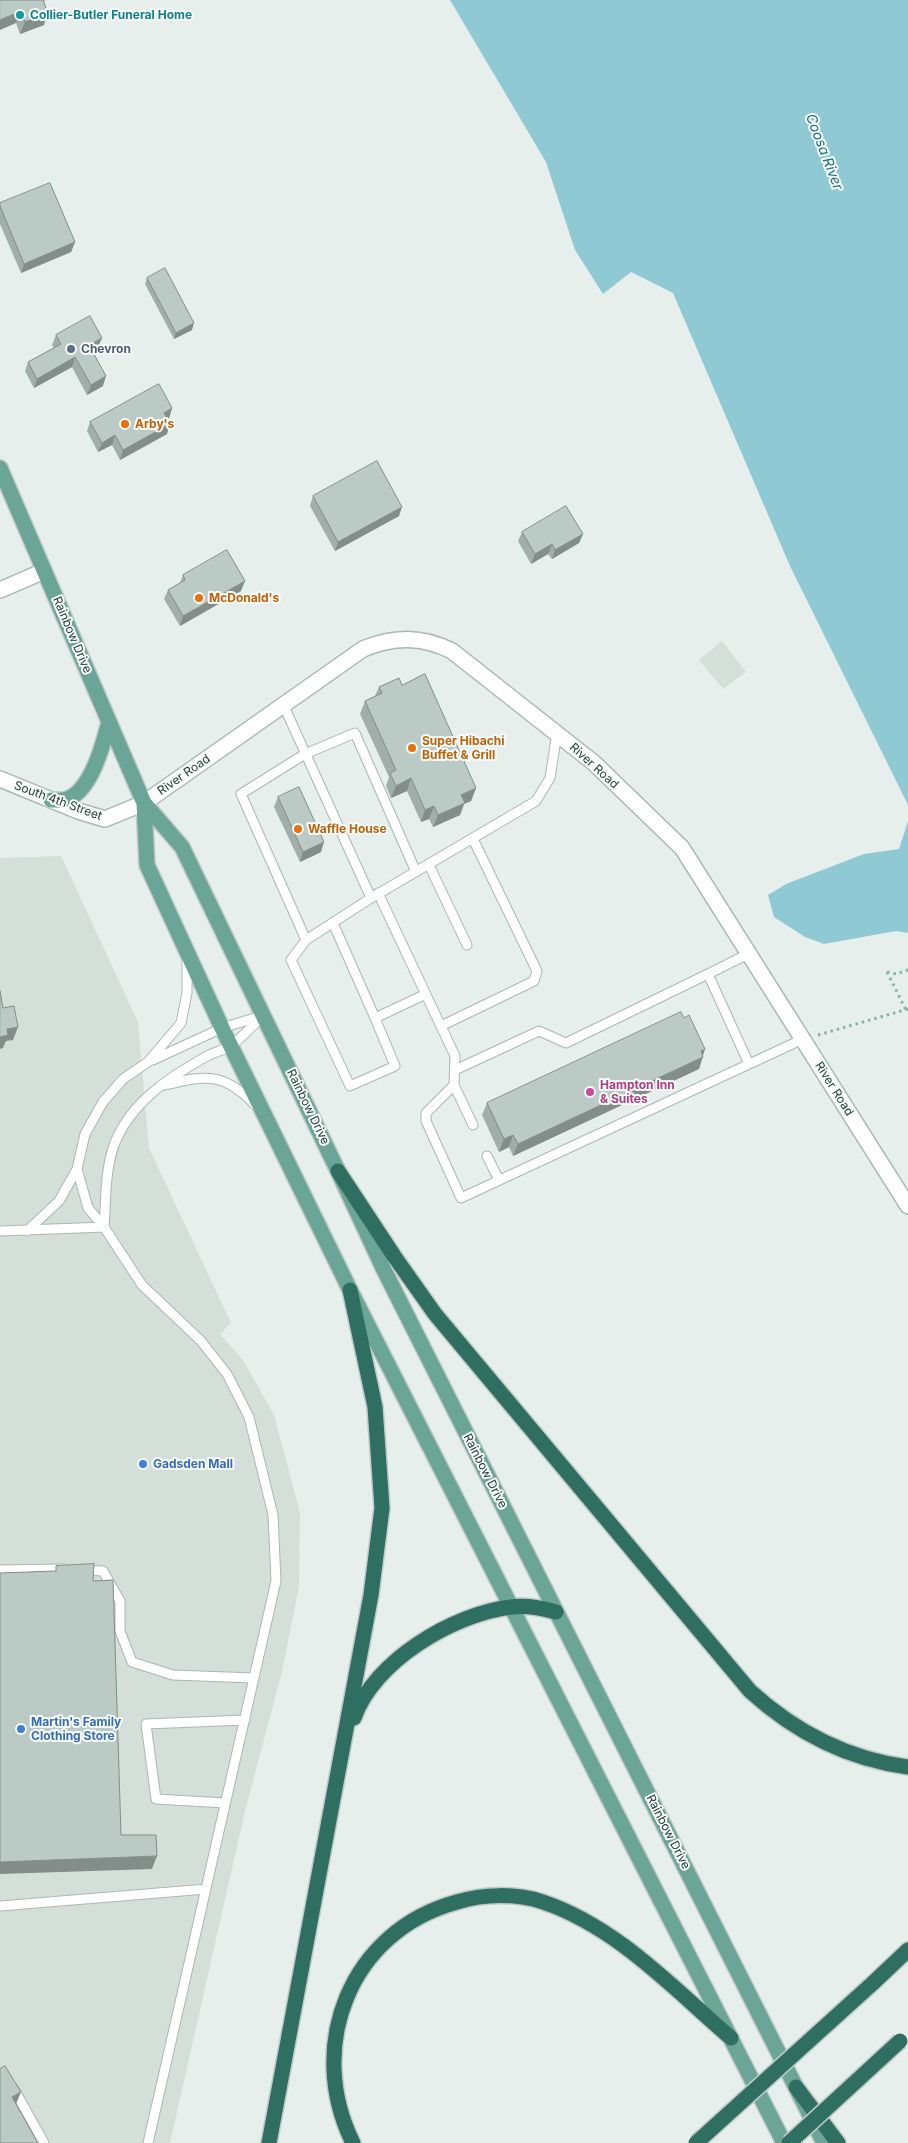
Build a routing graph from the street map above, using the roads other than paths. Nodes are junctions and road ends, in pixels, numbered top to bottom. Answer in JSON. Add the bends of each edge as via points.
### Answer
{"nodes":[{"id":1,"x":0,"y":468,"type":"edge"},
{"id":2,"x":44,"y":571,"type":"junction"},
{"id":3,"x":0,"y":590,"type":"edge"},
{"id":4,"x":283,"y":704,"type":"junction"},
{"id":5,"x":109,"y":722,"type":"junction"},
{"id":6,"x":557,"y":733,"type":"junction"},
{"id":7,"x":305,"y":754,"type":"junction"},
{"id":8,"x":0,"y":779,"type":"edge"},
{"id":9,"x":51,"y":800,"type":"junction"},
{"id":10,"x":144,"y":803,"type":"junction"},
{"id":11,"x":473,"y":838,"type":"junction"},
{"id":12,"x":429,"y":865,"type":"junction"},
{"id":13,"x":416,"y":872,"type":"junction"},
{"id":14,"x":375,"y":896,"type":"junction"},
{"id":15,"x":333,"y":922,"type":"junction"},
{"id":16,"x":306,"y":940,"type":"junction"},
{"id":17,"x":467,"y":946,"type":"dead end"},
{"id":18,"x":187,"y":953,"type":"junction"},
{"id":19,"x":748,"y":954,"type":"junction"},
{"id":20,"x":708,"y":974,"type":"junction"},
{"id":21,"x":426,"y":994,"type":"junction"},
{"id":22,"x":264,"y":1015,"type":"junction"},
{"id":23,"x":375,"y":1018,"type":"junction"},
{"id":24,"x":441,"y":1026,"type":"junction"},
{"id":25,"x":222,"y":1028,"type":"junction"},
{"id":26,"x":803,"y":1039,"type":"junction"},
{"id":27,"x":231,"y":1045,"type":"junction"},
{"id":28,"x":148,"y":1062,"type":"junction"},
{"id":29,"x":749,"y":1064,"type":"junction"},
{"id":30,"x":455,"y":1070,"type":"junction"},
{"id":31,"x":454,"y":1085,"type":"junction"},
{"id":32,"x":160,"y":1086,"type":"junction"},
{"id":33,"x":265,"y":1116,"type":"junction"},
{"id":34,"x":473,"y":1125,"type":"dead end"},
{"id":35,"x":487,"y":1156,"type":"dead end"},
{"id":36,"x":77,"y":1169,"type":"junction"},
{"id":37,"x":338,"y":1170,"type":"junction"},
{"id":38,"x":498,"y":1180,"type":"junction"},
{"id":39,"x":908,"y":1206,"type":"edge"},
{"id":40,"x":104,"y":1228,"type":"junction"},
{"id":41,"x":0,"y":1231,"type":"edge"},
{"id":42,"x":28,"y":1231,"type":"junction"},
{"id":43,"x":350,"y":1290,"type":"junction"},
{"id":44,"x":0,"y":1570,"type":"edge"},
{"id":45,"x":512,"y":1607,"type":"junction"},
{"id":46,"x":556,"y":1612,"type":"junction"},
{"id":47,"x":254,"y":1678,"type":"junction"},
{"id":48,"x":245,"y":1720,"type":"junction"},
{"id":49,"x":340,"y":1758,"type":"junction"},
{"id":50,"x":908,"y":1767,"type":"edge"},
{"id":51,"x":226,"y":1804,"type":"junction"},
{"id":52,"x":206,"y":1889,"type":"junction"},
{"id":53,"x":0,"y":1906,"type":"edge"},
{"id":54,"x":908,"y":1950,"type":"edge"},
{"id":55,"x":905,"y":2037,"type":"edge"},
{"id":56,"x":731,"y":2038,"type":"junction"},
{"id":57,"x":8,"y":2079,"type":"edge"},
{"id":58,"x":796,"y":2087,"type":"junction"},
{"id":59,"x":44,"y":2143,"type":"edge"},
{"id":60,"x":148,"y":2143,"type":"edge"},
{"id":61,"x":269,"y":2143,"type":"edge"},
{"id":62,"x":353,"y":2143,"type":"edge"},
{"id":63,"x":696,"y":2143,"type":"edge"},
{"id":64,"x":784,"y":2143,"type":"edge"},
{"id":65,"x":789,"y":2143,"type":"edge"},
{"id":66,"x":824,"y":2143,"type":"edge"},
{"id":67,"x":838,"y":2143,"type":"edge"}],
"edges":[{"from":1,"to":2,"type":"main road","name":"Rainbow Drive"},
{"from":2,"to":3,"type":"street"},
{"from":2,"to":5,"type":"main road","name":"Rainbow Drive"},
{"from":4,"to":6,"type":"street","name":"River Road","via":[[363,649],[390,640],[416,639],[452,651]]},
{"from":4,"to":7,"type":"lane"},
{"from":4,"to":10,"type":"street","name":"River Road"},
{"from":5,"to":9,"type":"main road","via":[[95,766],[84,784],[66,800]]},
{"from":5,"to":10,"type":"main road","name":"Rainbow Drive"},
{"from":6,"to":11,"type":"lane","via":[[550,778],[536,801]]},
{"from":6,"to":19,"type":"street","name":"River Road","via":[[594,763],[682,848]]},
{"from":7,"to":13,"type":"lane","via":[[355,733]]},
{"from":7,"to":14,"type":"lane"},
{"from":7,"to":16,"type":"lane","via":[[242,794]]},
{"from":8,"to":9,"type":"street","name":"South 4th Street"},
{"from":9,"to":10,"type":"street","name":"South 4th Street","via":[[105,819]]},
{"from":10,"to":18,"type":"main road","name":"Rainbow Drive","via":[[147,865]]},
{"from":10,"to":22,"type":"main road","name":"Rainbow Drive","via":[[182,847]]},
{"from":11,"to":12,"type":"lane"},
{"from":11,"to":24,"type":"lane","via":[[537,971],[534,981]]},
{"from":12,"to":13,"type":"lane"},
{"from":12,"to":17,"type":"lane"},
{"from":13,"to":14,"type":"lane"},
{"from":14,"to":15,"type":"lane"},
{"from":14,"to":21,"type":"lane"},
{"from":15,"to":16,"type":"lane"},
{"from":15,"to":23,"type":"lane"},
{"from":16,"to":23,"type":"lane","via":[[291,960],[350,1086],[395,1066]]},
{"from":18,"to":25,"type":"main road","name":"Rainbow Drive"},
{"from":18,"to":28,"type":"lane","via":[[187,993],[181,1023]]},
{"from":19,"to":20,"type":"lane"},
{"from":19,"to":26,"type":"street","name":"River Road"},
{"from":20,"to":29,"type":"lane"},
{"from":20,"to":30,"type":"lane","via":[[566,1043],[539,1031]]},
{"from":21,"to":23,"type":"lane"},
{"from":21,"to":24,"type":"lane"},
{"from":22,"to":25,"type":"lane"},
{"from":22,"to":27,"type":"lane"},
{"from":22,"to":37,"type":"main road","name":"Rainbow Drive"},
{"from":24,"to":30,"type":"lane","via":[[455,1056]]},
{"from":25,"to":27,"type":"main road","name":"Rainbow Drive"},
{"from":25,"to":28,"type":"lane"},
{"from":26,"to":29,"type":"lane"},
{"from":26,"to":39,"type":"street","name":"River Road"},
{"from":27,"to":32,"type":"lane"},
{"from":27,"to":33,"type":"main road","name":"Rainbow Drive"},
{"from":28,"to":36,"type":"lane","via":[[123,1080],[103,1102],[85,1134]]},
{"from":29,"to":38,"type":"lane"},
{"from":30,"to":31,"type":"lane"},
{"from":31,"to":34,"type":"lane"},
{"from":31,"to":38,"type":"lane","via":[[426,1113],[426,1121],[461,1198]]},
{"from":32,"to":33,"type":"lane","via":[[194,1078],[231,1083]]},
{"from":32,"to":40,"type":"lane","via":[[127,1120],[113,1149]]},
{"from":33,"to":43,"type":"main road","name":"Rainbow Drive"},
{"from":35,"to":38,"type":"lane"},
{"from":36,"to":40,"type":"lane","via":[[88,1208]]},
{"from":36,"to":42,"type":"lane","via":[[59,1201]]},
{"from":37,"to":46,"type":"main road","name":"Rainbow Drive","via":[[384,1270]]},
{"from":37,"to":50,"type":"highway","via":[[435,1314],[750,1691],[784,1720],[830,1746],[872,1760]]},
{"from":40,"to":42,"type":"lane"},
{"from":40,"to":47,"type":"lane","via":[[142,1285],[201,1340],[227,1374],[249,1417],[273,1515],[276,1581]]},
{"from":41,"to":42,"type":"lane"},
{"from":43,"to":45,"type":"main road","name":"Rainbow Drive"},
{"from":43,"to":49,"type":"highway","via":[[375,1407],[382,1508],[371,1595]]},
{"from":44,"to":47,"type":"lane","via":[[103,1571],[120,1601],[120,1631],[132,1662],[173,1675]]},
{"from":45,"to":46,"type":"highway"},
{"from":45,"to":49,"type":"highway","via":[[447,1627],[394,1664],[360,1702]]},
{"from":45,"to":56,"type":"main road","name":"Rainbow Drive"},
{"from":46,"to":58,"type":"main road","name":"Rainbow Drive"},
{"from":47,"to":48,"type":"lane"},
{"from":48,"to":51,"type":"lane"},
{"from":48,"to":51,"type":"lane","via":[[146,1724],[156,1800]]},
{"from":49,"to":61,"type":"highway"},
{"from":51,"to":52,"type":"lane"},
{"from":52,"to":53,"type":"lane"},
{"from":52,"to":60,"type":"lane"},
{"from":54,"to":63,"type":"highway","bridge":true},
{"from":55,"to":65,"type":"highway","bridge":true},
{"from":56,"to":62,"type":"highway","via":[[630,1950],[566,1911],[542,1901],[513,1897],[484,1896],[456,1902],[428,1912],[394,1934],[364,1965],[344,2002],[334,2044],[333,2072],[339,2107]]},
{"from":56,"to":64,"type":"main road","name":"Rainbow Drive"},
{"from":57,"to":59,"type":"lane"},
{"from":58,"to":66,"type":"main road","name":"Rainbow Drive"},
{"from":58,"to":67,"type":"highway"}]}
